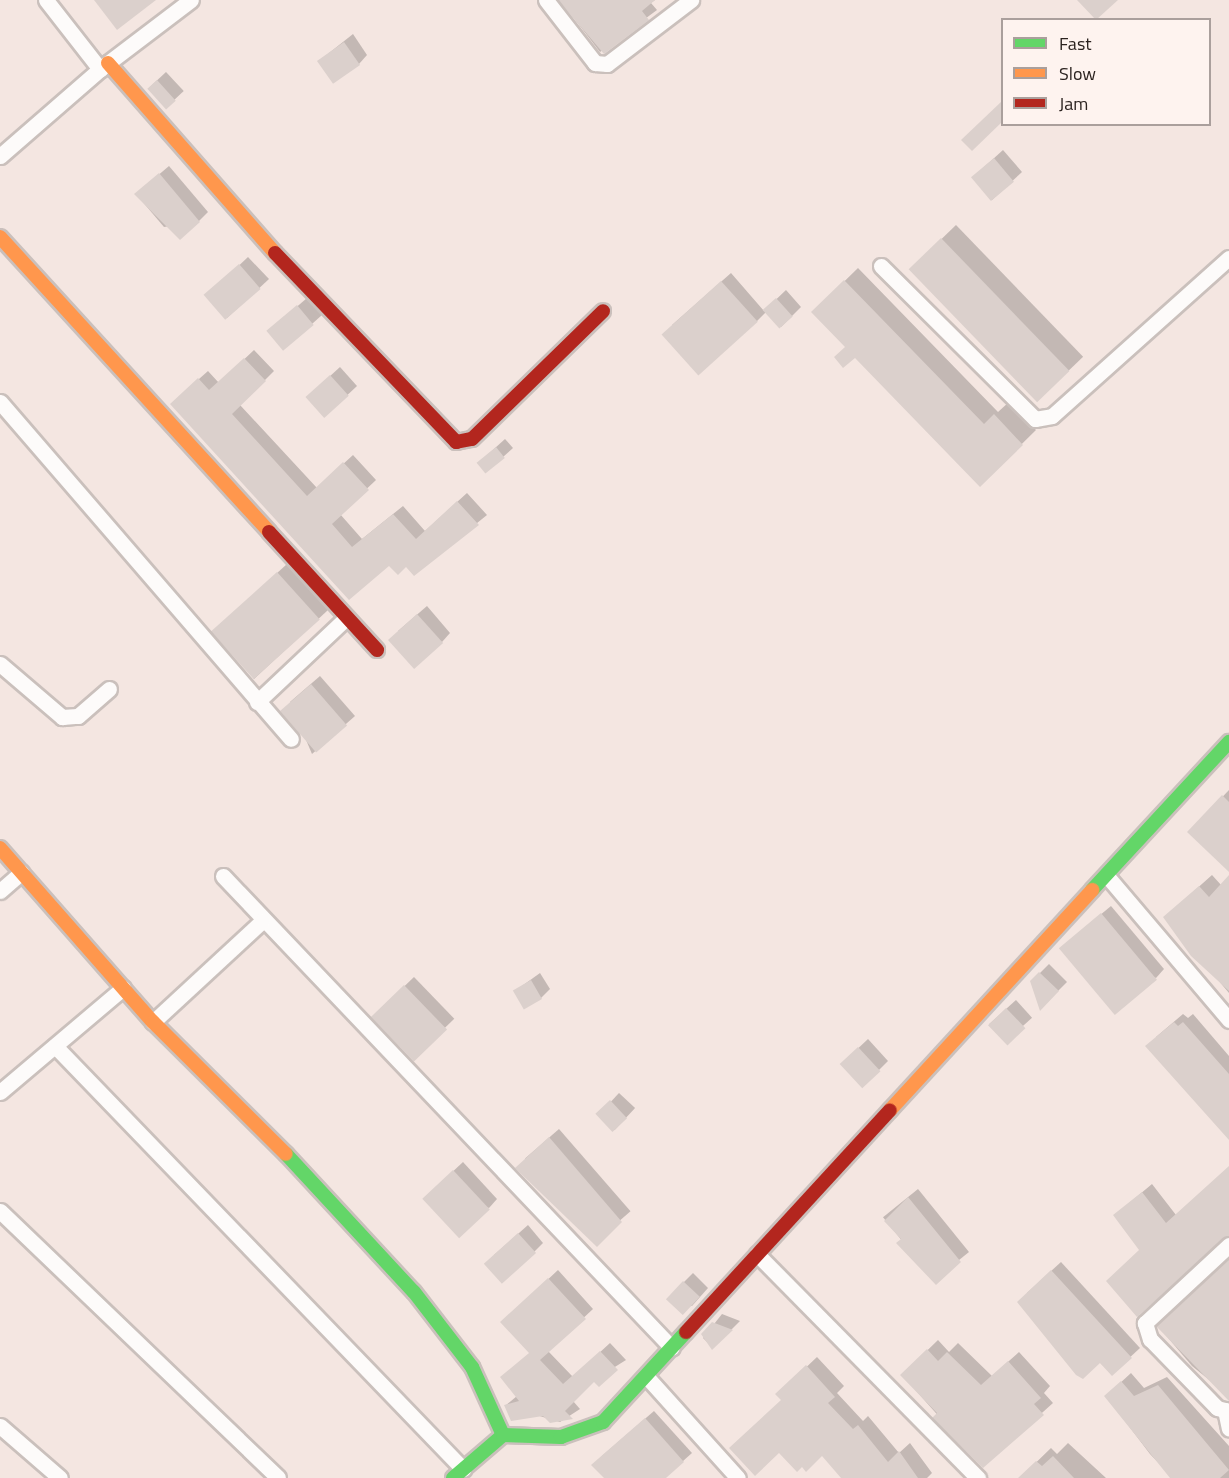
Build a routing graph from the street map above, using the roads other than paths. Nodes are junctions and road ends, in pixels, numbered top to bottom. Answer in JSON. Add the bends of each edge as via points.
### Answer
{"nodes":[{"id":1,"x":46,"y":0,"type":"edge"},
{"id":2,"x":191,"y":0,"type":"edge"},
{"id":3,"x":546,"y":0,"type":"edge"},
{"id":4,"x":691,"y":0,"type":"edge"},
{"id":5,"x":104,"y":66,"type":"junction"},
{"id":6,"x":0,"y":156,"type":"edge"},
{"id":7,"x":0,"y":237,"type":"edge"},
{"id":8,"x":1229,"y":258,"type":"edge"},
{"id":9,"x":881,"y":266,"type":"dead end"},
{"id":10,"x":603,"y":311,"type":"dead end"},
{"id":11,"x":0,"y":402,"type":"edge"},
{"id":12,"x":346,"y":618,"type":"junction"},
{"id":13,"x":377,"y":650,"type":"dead end"},
{"id":14,"x":0,"y":664,"type":"edge"},
{"id":15,"x":109,"y":688,"type":"dead end"},
{"id":16,"x":257,"y":702,"type":"junction"},
{"id":17,"x":291,"y":739,"type":"dead end"},
{"id":18,"x":1228,"y":746,"type":"edge"},
{"id":19,"x":0,"y":848,"type":"edge"},
{"id":20,"x":21,"y":873,"type":"junction"},
{"id":21,"x":224,"y":876,"type":"dead end"},
{"id":22,"x":1107,"y":876,"type":"junction"},
{"id":23,"x":0,"y":891,"type":"edge"},
{"id":24,"x":262,"y":921,"type":"junction"},
{"id":25,"x":123,"y":988,"type":"junction"},
{"id":26,"x":1229,"y":1020,"type":"edge"},
{"id":27,"x":153,"y":1022,"type":"junction"},
{"id":28,"x":55,"y":1046,"type":"junction"},
{"id":29,"x":0,"y":1092,"type":"edge"},
{"id":30,"x":0,"y":1211,"type":"edge"},
{"id":31,"x":1229,"y":1245,"type":"edge"},
{"id":32,"x":757,"y":1254,"type":"junction"},
{"id":33,"x":672,"y":1348,"type":"junction"},
{"id":34,"x":646,"y":1376,"type":"junction"},
{"id":35,"x":1227,"y":1410,"type":"edge"},
{"id":36,"x":0,"y":1426,"type":"edge"},
{"id":37,"x":1229,"y":1429,"type":"edge"},
{"id":38,"x":503,"y":1435,"type":"junction"},
{"id":39,"x":458,"y":1473,"type":"edge"},
{"id":40,"x":60,"y":1478,"type":"edge"},
{"id":41,"x":278,"y":1478,"type":"edge"},
{"id":42,"x":738,"y":1478,"type":"edge"},
{"id":43,"x":978,"y":1478,"type":"edge"}],
"edges":[{"from":1,"to":5,"type":"street"},
{"from":2,"to":5,"type":"street"},
{"from":3,"to":4,"type":"street","via":[[595,63],[608,64]]},
{"from":5,"to":6,"type":"street"},
{"from":5,"to":10,"type":"street","via":[[333,320],[456,442],[472,439]]},
{"from":7,"to":12,"type":"street"},
{"from":8,"to":9,"type":"street","via":[[1052,416],[1035,419]]},
{"from":11,"to":16,"type":"street"},
{"from":12,"to":13,"type":"street"},
{"from":12,"to":16,"type":"street"},
{"from":14,"to":15,"type":"street","via":[[62,717],[78,716]]},
{"from":16,"to":17,"type":"street"},
{"from":18,"to":22,"type":"street"},
{"from":19,"to":20,"type":"street"},
{"from":20,"to":23,"type":"street"},
{"from":20,"to":25,"type":"street"},
{"from":21,"to":24,"type":"street"},
{"from":22,"to":26,"type":"street"},
{"from":22,"to":32,"type":"street"},
{"from":24,"to":27,"type":"street"},
{"from":24,"to":33,"type":"street"},
{"from":25,"to":27,"type":"street"},
{"from":25,"to":28,"type":"street"},
{"from":27,"to":38,"type":"street","via":[[315,1183],[441,1323],[472,1367]]},
{"from":28,"to":29,"type":"street"},
{"from":28,"to":39,"type":"street"},
{"from":30,"to":41,"type":"street"},
{"from":31,"to":35,"type":"street","via":[[1145,1323],[1150,1339]]},
{"from":32,"to":33,"type":"street"},
{"from":32,"to":43,"type":"street"},
{"from":33,"to":34,"type":"street"},
{"from":34,"to":38,"type":"street","via":[[603,1422],[581,1434]]},
{"from":34,"to":42,"type":"street"},
{"from":35,"to":37,"type":"street"},
{"from":36,"to":40,"type":"street"},
{"from":38,"to":39,"type":"street"}]}
